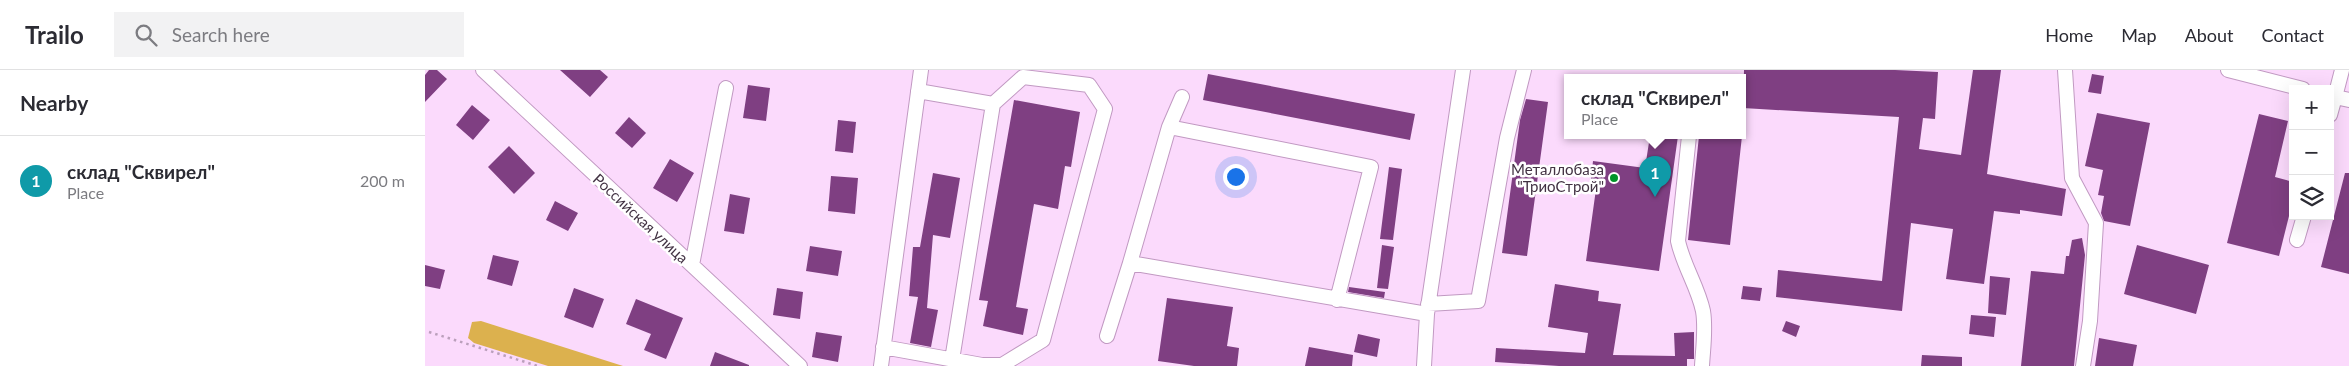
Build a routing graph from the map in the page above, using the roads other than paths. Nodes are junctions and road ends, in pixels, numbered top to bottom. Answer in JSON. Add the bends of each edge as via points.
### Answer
{"nodes":[{"id":1,"x":483,"y":70,"type":"edge"},
{"id":2,"x":921,"y":70,"type":"edge"},
{"id":3,"x":1463,"y":70,"type":"edge"},
{"id":4,"x":1524,"y":70,"type":"edge"},
{"id":5,"x":2065,"y":70,"type":"edge"},
{"id":6,"x":2228,"y":70,"type":"edge"},
{"id":7,"x":2342,"y":70,"type":"edge"},
{"id":8,"x":2289,"y":85,"type":"edge"},
{"id":9,"x":726,"y":88,"type":"dead end"},
{"id":10,"x":919,"y":91,"type":"junction"},
{"id":11,"x":1182,"y":97,"type":"dead end"},
{"id":12,"x":2338,"y":97,"type":"edge"},
{"id":13,"x":993,"y":104,"type":"junction"},
{"id":14,"x":1169,"y":127,"type":"junction"},
{"id":15,"x":1689,"y":139,"type":"edge"},
{"id":16,"x":2302,"y":220,"type":"edge"},
{"id":17,"x":2297,"y":240,"type":"dead end"},
{"id":18,"x":1130,"y":263,"type":"junction"},
{"id":19,"x":692,"y":265,"type":"junction"},
{"id":20,"x":1337,"y":300,"type":"junction"},
{"id":21,"x":1427,"y":309,"type":"junction"},
{"id":22,"x":1107,"y":336,"type":"dead end"},
{"id":23,"x":883,"y":347,"type":"junction"},
{"id":24,"x":952,"y":360,"type":"junction"},
{"id":25,"x":800,"y":366,"type":"edge"},
{"id":26,"x":881,"y":366,"type":"edge"},
{"id":27,"x":1424,"y":366,"type":"edge"},
{"id":28,"x":1702,"y":366,"type":"edge"},
{"id":29,"x":2083,"y":366,"type":"edge"}],
"edges":[{"from":1,"to":19,"type":"street","name":"Российская улица"},
{"from":2,"to":10,"type":"street"},
{"from":3,"to":21,"type":"street"},
{"from":4,"to":21,"type":"street","via":[[1507,138],[1478,301]]},
{"from":5,"to":29,"type":"street","via":[[2072,178],[2096,222],[2090,321]]},
{"from":6,"to":8,"type":"street"},
{"from":7,"to":12,"type":"street"},
{"from":9,"to":19,"type":"street"},
{"from":10,"to":13,"type":"street"},
{"from":10,"to":23,"type":"street"},
{"from":11,"to":14,"type":"street"},
{"from":13,"to":24,"type":"street"},
{"from":13,"to":24,"type":"street","via":[[1023,77],[1089,85],[1105,109],[1043,340],[1002,365]]},
{"from":14,"to":18,"type":"street"},
{"from":14,"to":20,"type":"street","via":[[1371,167]]},
{"from":15,"to":28,"type":"street","via":[[1678,241],[1703,309]]},
{"from":16,"to":17,"type":"street"},
{"from":18,"to":20,"type":"street"},
{"from":18,"to":22,"type":"street"},
{"from":19,"to":25,"type":"street","name":"Российская улица"},
{"from":20,"to":21,"type":"street"},
{"from":21,"to":27,"type":"street"},
{"from":23,"to":24,"type":"street"},
{"from":23,"to":26,"type":"street"}]}
